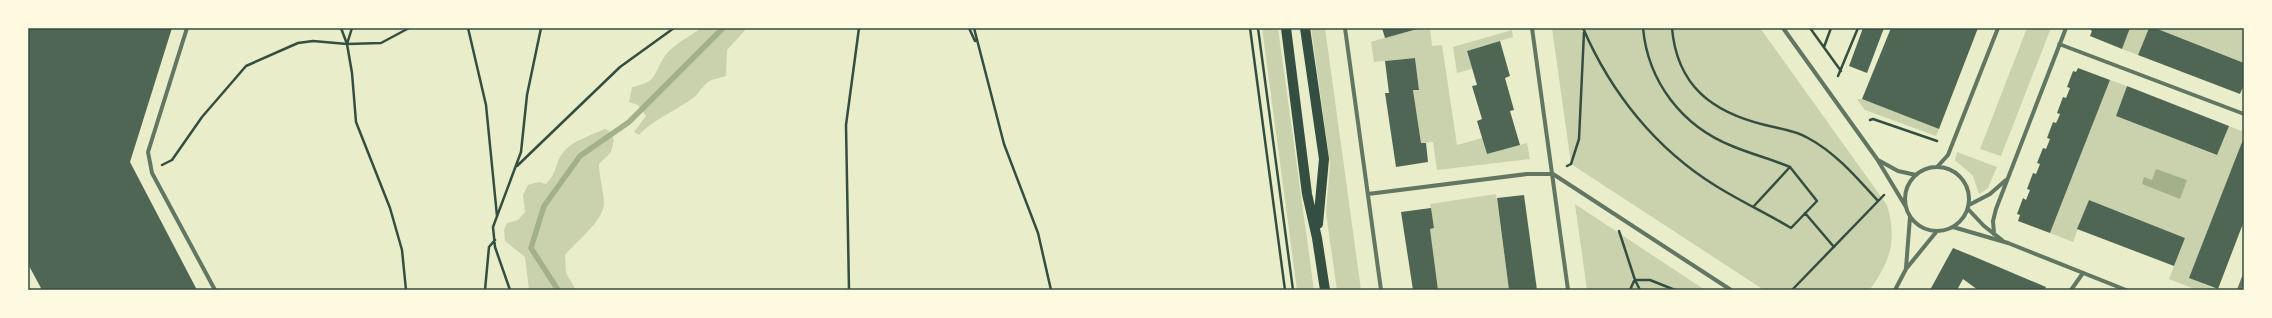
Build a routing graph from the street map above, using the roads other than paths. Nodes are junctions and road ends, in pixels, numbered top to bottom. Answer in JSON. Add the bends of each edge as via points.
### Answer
{"nodes":[{"id":1,"x":187,"y":28,"type":"edge"},
{"id":2,"x":1305,"y":28,"type":"edge"},
{"id":3,"x":1345,"y":28,"type":"edge"},
{"id":4,"x":1532,"y":28,"type":"edge"},
{"id":5,"x":1783,"y":28,"type":"edge"},
{"id":6,"x":1998,"y":28,"type":"edge"},
{"id":7,"x":2066,"y":28,"type":"edge"},
{"id":8,"x":1286,"y":29,"type":"edge"},
{"id":9,"x":2060,"y":44,"type":"junction"},
{"id":10,"x":2244,"y":114,"type":"edge"},
{"id":11,"x":1878,"y":160,"type":"junction"},
{"id":12,"x":1937,"y":167,"type":"junction"},
{"id":13,"x":1553,"y":174,"type":"junction"},
{"id":14,"x":1916,"y":174,"type":"junction"},
{"id":15,"x":2007,"y":180,"type":"junction"},
{"id":16,"x":1368,"y":194,"type":"junction"},
{"id":17,"x":1906,"y":207,"type":"junction"},
{"id":18,"x":1968,"y":207,"type":"junction"},
{"id":19,"x":1910,"y":217,"type":"junction"},
{"id":20,"x":1953,"y":227,"type":"junction"},
{"id":21,"x":1937,"y":231,"type":"junction"},
{"id":22,"x":1994,"y":234,"type":"junction"},
{"id":23,"x":1317,"y":238,"type":"junction"},
{"id":24,"x":2008,"y":243,"type":"junction"},
{"id":25,"x":1906,"y":269,"type":"junction"},
{"id":26,"x":2084,"y":273,"type":"junction"},
{"id":27,"x":2244,"y":277,"type":"edge"},
{"id":28,"x":215,"y":290,"type":"edge"},
{"id":29,"x":1325,"y":290,"type":"edge"},
{"id":30,"x":1381,"y":290,"type":"edge"},
{"id":31,"x":1568,"y":290,"type":"edge"},
{"id":32,"x":1731,"y":290,"type":"edge"},
{"id":33,"x":1895,"y":290,"type":"edge"},
{"id":34,"x":2070,"y":290,"type":"edge"},
{"id":35,"x":2126,"y":290,"type":"edge"},
{"id":36,"x":2239,"y":290,"type":"edge"}],
"edges":[{"from":1,"to":28,"type":"street","via":[[148,152],[149,162],[152,173]]},
{"from":2,"to":23,"type":"main road","via":[[1324,159],[1318,199]]},
{"from":3,"to":16,"type":"street"},
{"from":4,"to":13,"type":"street"},
{"from":5,"to":11,"type":"street"},
{"from":6,"to":12,"type":"street","via":[[1948,155]]},
{"from":7,"to":9,"type":"street"},
{"from":8,"to":23,"type":"main road","via":[[1307,194]]},
{"from":9,"to":10,"type":"street"},
{"from":9,"to":15,"type":"street"},
{"from":11,"to":14,"type":"street","via":[[1898,170]]},
{"from":11,"to":17,"type":"street"},
{"from":12,"to":14,"type":"street"},
{"from":12,"to":18,"type":"street","via":[[1948,169],[1958,175],[1967,189]]},
{"from":13,"to":16,"type":"street","via":[[1527,174]]},
{"from":13,"to":31,"type":"street"},
{"from":13,"to":32,"type":"street"},
{"from":14,"to":17,"type":"street","via":[[1905,195]]},
{"from":15,"to":18,"type":"street"},
{"from":15,"to":22,"type":"street","via":[[1996,209]]},
{"from":16,"to":30,"type":"street"},
{"from":17,"to":19,"type":"street"},
{"from":18,"to":20,"type":"street","via":[[1960,222]]},
{"from":18,"to":22,"type":"street"},
{"from":19,"to":21,"type":"street","via":[[1922,228]]},
{"from":19,"to":25,"type":"street"},
{"from":20,"to":21,"type":"street"},
{"from":20,"to":24,"type":"street"},
{"from":21,"to":25,"type":"street"},
{"from":22,"to":24,"type":"street"},
{"from":23,"to":29,"type":"main road"},
{"from":24,"to":26,"type":"street"},
{"from":25,"to":33,"type":"street"},
{"from":26,"to":34,"type":"street"},
{"from":26,"to":35,"type":"street"},
{"from":27,"to":36,"type":"street"}]}
